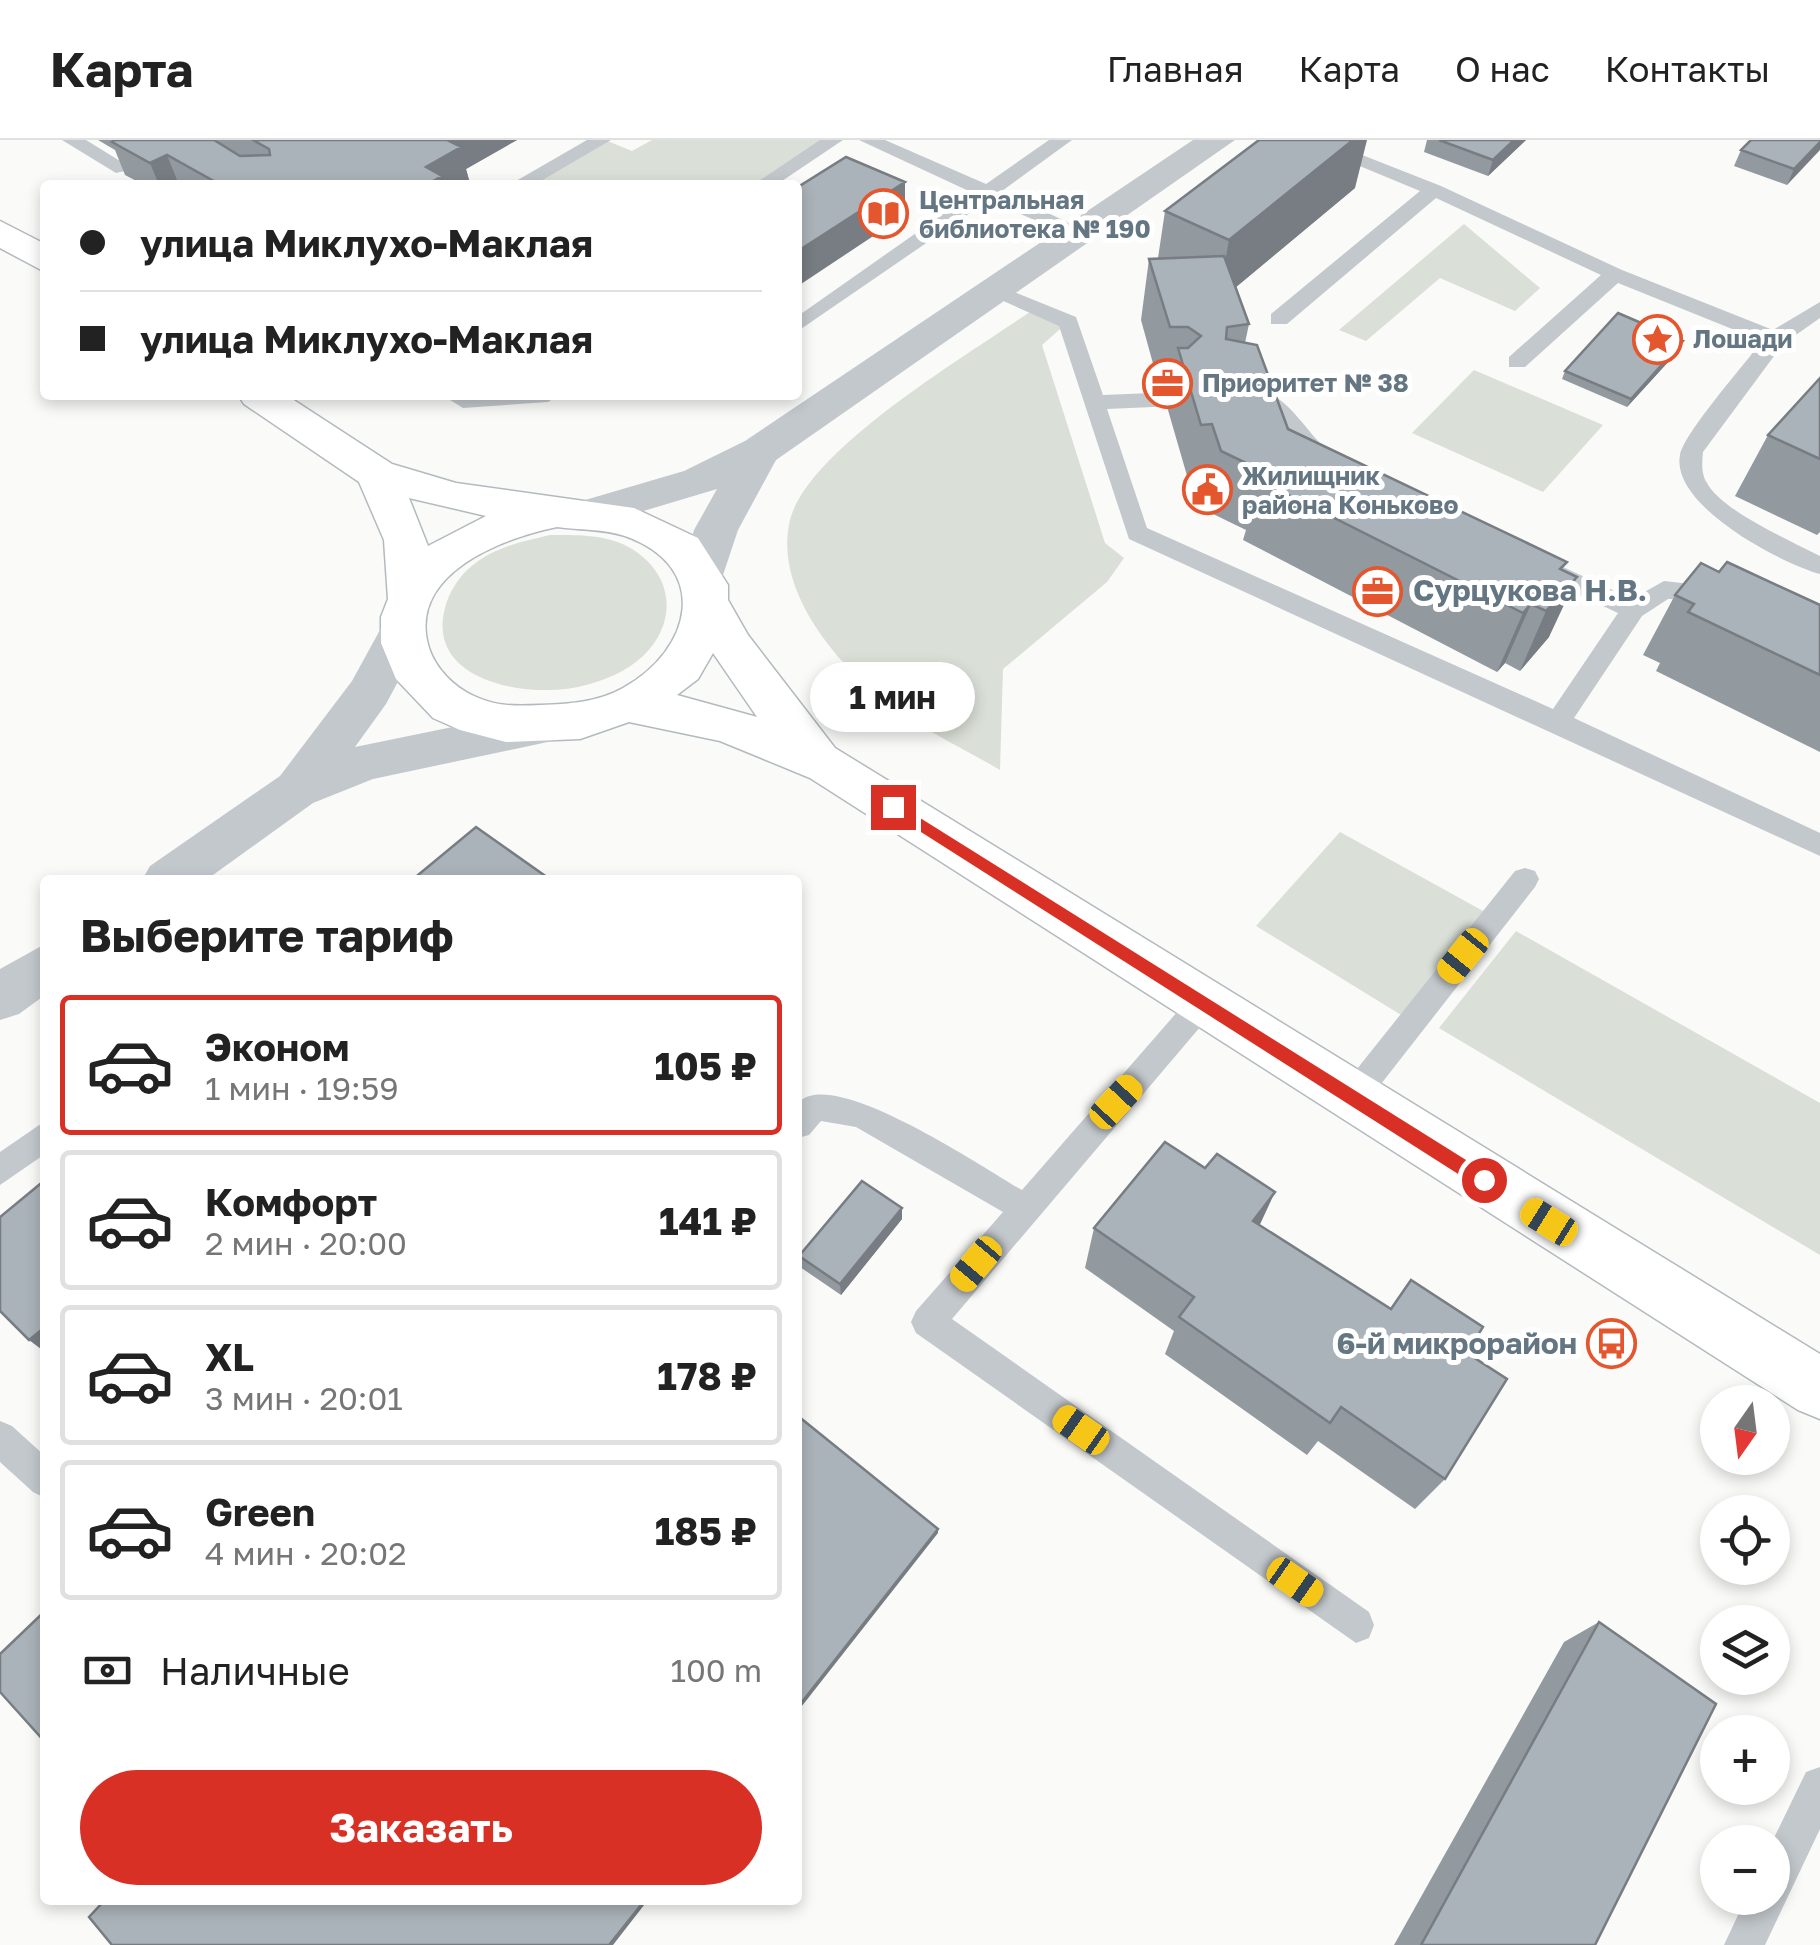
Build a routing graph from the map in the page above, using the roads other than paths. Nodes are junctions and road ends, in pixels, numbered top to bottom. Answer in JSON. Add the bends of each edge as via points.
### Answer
{"nodes":[{"id":1,"x":72,"y":140,"type":"edge"},
{"id":2,"x":602,"y":140,"type":"edge"},
{"id":3,"x":833,"y":140,"type":"edge"},
{"id":4,"x":868,"y":140,"type":"edge"},
{"id":5,"x":1062,"y":140,"type":"edge"},
{"id":6,"x":1217,"y":140,"type":"edge"},
{"id":7,"x":1307,"y":140,"type":"edge"},
{"id":8,"x":122,"y":169,"type":"edge"},
{"id":9,"x":527,"y":180,"type":"edge"},
{"id":10,"x":771,"y":180,"type":"edge"},
{"id":11,"x":986,"y":189,"type":"junction"},
{"id":12,"x":1434,"y":190,"type":"junction"},
{"id":13,"x":0,"y":232,"type":"edge"},
{"id":14,"x":1080,"y":233,"type":"junction"},
{"id":15,"x":40,"y":257,"type":"edge"},
{"id":16,"x":1615,"y":274,"type":"junction"},
{"id":17,"x":998,"y":292,"type":"junction"},
{"id":18,"x":1820,"y":308,"type":"edge"},
{"id":19,"x":1278,"y":318,"type":"dead end"},
{"id":20,"x":802,"y":322,"type":"edge"},
{"id":21,"x":1774,"y":339,"type":"junction"},
{"id":22,"x":1518,"y":362,"type":"dead end"},
{"id":23,"x":1226,"y":396,"type":"edge"},
{"id":24,"x":1176,"y":399,"type":"edge"},
{"id":25,"x":266,"y":400,"type":"edge"},
{"id":26,"x":1094,"y":402,"type":"junction"},
{"id":27,"x":760,"y":450,"type":"junction"},
{"id":28,"x":1336,"y":471,"type":"edge"},
{"id":29,"x":378,"y":474,"type":"junction"},
{"id":30,"x":574,"y":513,"type":"junction"},
{"id":31,"x":1511,"y":553,"type":"edge"},
{"id":32,"x":1820,"y":566,"type":"edge"},
{"id":33,"x":707,"y":592,"type":"junction"},
{"id":34,"x":1738,"y":599,"type":"edge"},
{"id":35,"x":1633,"y":610,"type":"junction"},
{"id":36,"x":406,"y":615,"type":"junction"},
{"id":37,"x":633,"y":706,"type":"junction"},
{"id":38,"x":1558,"y":722,"type":"junction"},
{"id":39,"x":540,"y":728,"type":"junction"},
{"id":40,"x":827,"y":764,"type":"junction"},
{"id":41,"x":296,"y":790,"type":"junction"},
{"id":42,"x":1820,"y":845,"type":"edge"},
{"id":43,"x":175,"y":875,"type":"edge"},
{"id":44,"x":1525,"y":879,"type":"dead end"},
{"id":45,"x":40,"y":970,"type":"edge"},
{"id":46,"x":0,"y":998,"type":"edge"},
{"id":47,"x":1202,"y":1004,"type":"junction"},
{"id":48,"x":1352,"y":1098,"type":"junction"},
{"id":49,"x":802,"y":1120,"type":"edge"},
{"id":50,"x":40,"y":1140,"type":"edge"},
{"id":51,"x":0,"y":1171,"type":"edge"},
{"id":52,"x":1024,"y":1207,"type":"junction"},
{"id":53,"x":1820,"y":1389,"type":"edge"},
{"id":54,"x":2,"y":1445,"type":"edge"},
{"id":55,"x":40,"y":1476,"type":"edge"},
{"id":56,"x":1356,"y":1625,"type":"dead end"},
{"id":57,"x":1820,"y":1786,"type":"edge"},
{"id":58,"x":1790,"y":1848,"type":"edge"},
{"id":59,"x":1759,"y":1915,"type":"edge"},
{"id":60,"x":1744,"y":1945,"type":"edge"}],
"edges":[{"from":1,"to":8,"type":"lane"},
{"from":2,"to":9,"type":"lane"},
{"from":3,"to":10,"type":"lane"},
{"from":4,"to":11,"type":"lane"},
{"from":5,"to":11,"type":"lane"},
{"from":6,"to":14,"type":"street"},
{"from":7,"to":12,"type":"lane"},
{"from":11,"to":14,"type":"lane"},
{"from":11,"to":20,"type":"lane"},
{"from":12,"to":16,"type":"lane"},
{"from":12,"to":19,"type":"lane"},
{"from":13,"to":15,"type":"main road"},
{"from":14,"to":17,"type":"street"},
{"from":16,"to":21,"type":"lane"},
{"from":16,"to":22,"type":"lane"},
{"from":17,"to":26,"type":"lane","via":[[1068,322]]},
{"from":17,"to":27,"type":"street"},
{"from":18,"to":21,"type":"lane"},
{"from":21,"to":32,"type":"lane","via":[[1692,451],[1689,470],[1700,493]]},
{"from":23,"to":28,"type":"lane","via":[[1270,399],[1295,434]]},
{"from":24,"to":26,"type":"lane"},
{"from":25,"to":29,"type":"main road"},
{"from":26,"to":38,"type":"lane","via":[[1138,534]]},
{"from":27,"to":30,"type":"street","via":[[699,481]]},
{"from":27,"to":33,"type":"street","via":[[716,530]]},
{"from":29,"to":30,"type":"main road","via":[[454,497]]},
{"from":29,"to":36,"type":"main road","via":[[406,540]]},
{"from":30,"to":33,"type":"main road","via":[[627,519],[660,532],[686,552]]},
{"from":30,"to":36,"type":"main road","via":[[510,522],[467,540],[432,567]]},
{"from":31,"to":35,"type":"lane"},
{"from":33,"to":37,"type":"main road","via":[[704,636],[690,662]]},
{"from":33,"to":40,"type":"main road","via":[[732,650]]},
{"from":34,"to":35,"type":"lane","via":[[1664,590]]},
{"from":35,"to":38,"type":"lane"},
{"from":36,"to":39,"type":"main road","via":[[408,661],[426,688],[456,710]]},
{"from":36,"to":41,"type":"street","via":[[360,706]]},
{"from":37,"to":39,"type":"main road","via":[[604,718]]},
{"from":37,"to":40,"type":"main road","via":[[753,730]]},
{"from":38,"to":42,"type":"lane"},
{"from":39,"to":41,"type":"street","via":[[366,762]]},
{"from":40,"to":47,"type":"main road"},
{"from":41,"to":43,"type":"street"},
{"from":44,"to":48,"type":"lane"},
{"from":45,"to":46,"type":"street"},
{"from":47,"to":48,"type":"main road"},
{"from":47,"to":52,"type":"lane"},
{"from":48,"to":53,"type":"main road"},
{"from":49,"to":52,"type":"lane","via":[[814,1106],[862,1115]]},
{"from":50,"to":51,"type":"lane"},
{"from":52,"to":56,"type":"lane","via":[[928,1322]]},
{"from":54,"to":55,"type":"lane"},
{"from":57,"to":58,"type":"lane"},
{"from":59,"to":60,"type":"lane"}]}
